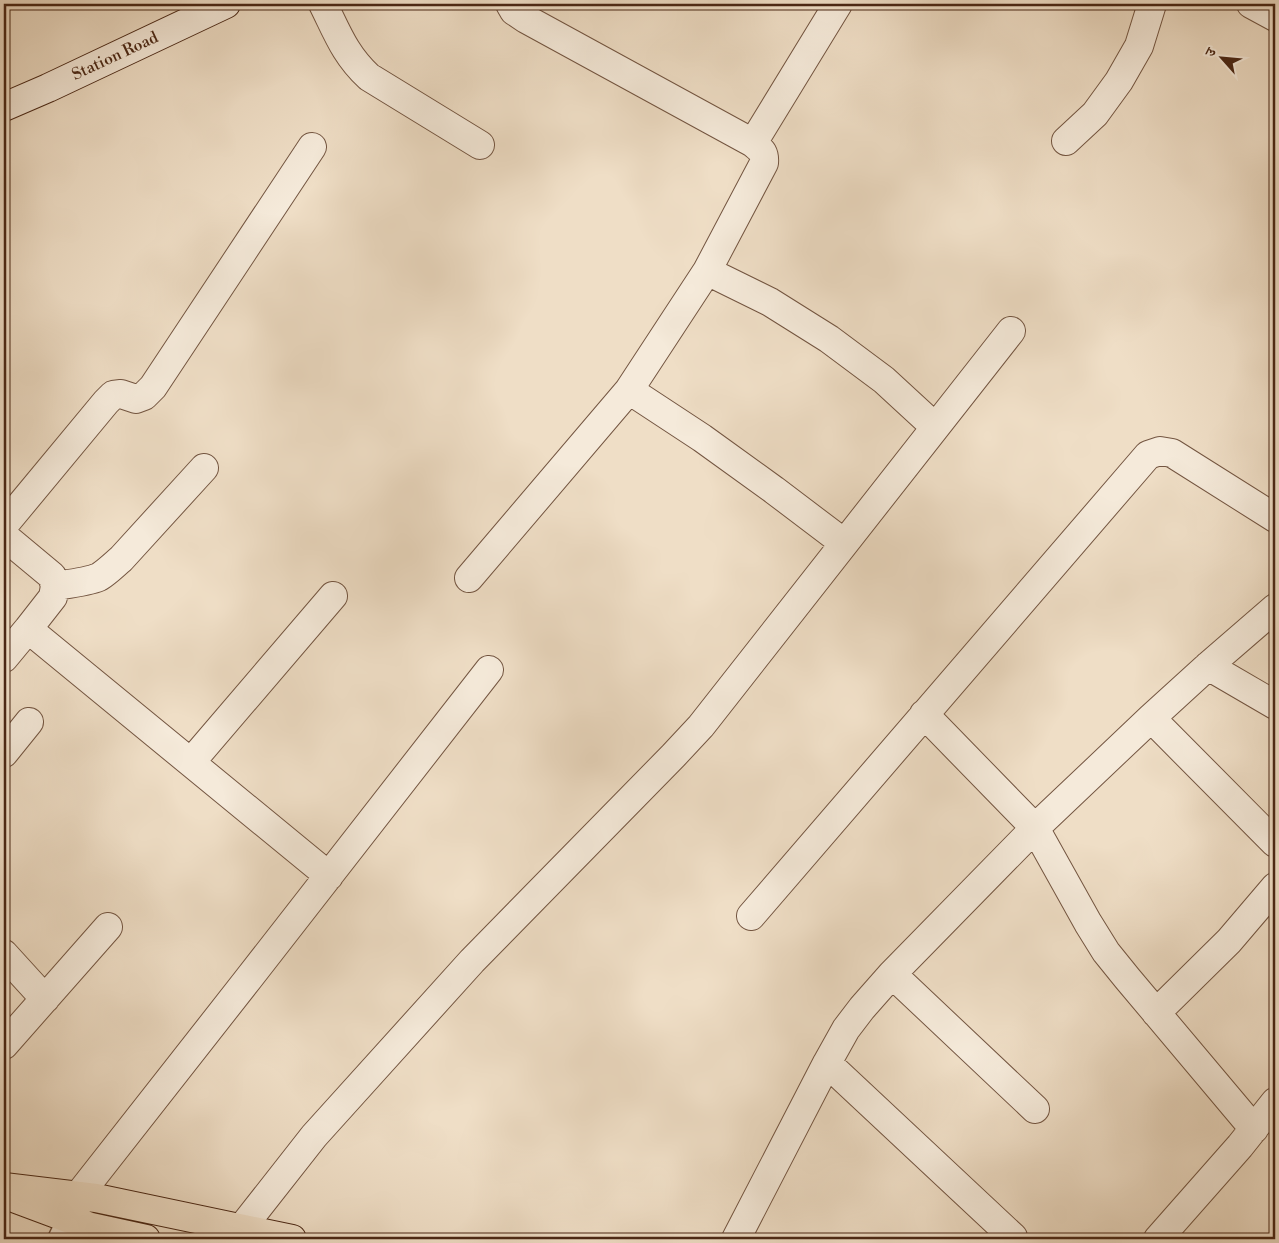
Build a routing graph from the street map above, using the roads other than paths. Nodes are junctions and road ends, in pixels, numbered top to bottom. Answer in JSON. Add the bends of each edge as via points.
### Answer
{"nodes":[{"id":1,"x":226,"y":4,"type":"edge"},
{"id":2,"x":322,"y":4,"type":"edge"},
{"id":3,"x":510,"y":4,"type":"edge"},
{"id":4,"x":838,"y":4,"type":"edge"},
{"id":5,"x":1152,"y":4,"type":"edge"},
{"id":6,"x":1251,"y":4,"type":"edge"},
{"id":7,"x":1275,"y":17,"type":"edge"},
{"id":8,"x":4,"y":107,"type":"edge"},
{"id":9,"x":1066,"y":141,"type":"dead end"},
{"id":10,"x":753,"y":143,"type":"junction"},
{"id":11,"x":480,"y":145,"type":"dead end"},
{"id":12,"x":312,"y":147,"type":"dead end"},
{"id":13,"x":707,"y":271,"type":"junction"},
{"id":14,"x":1011,"y":331,"type":"dead end"},
{"id":15,"x":629,"y":390,"type":"junction"},
{"id":16,"x":935,"y":427,"type":"junction"},
{"id":17,"x":204,"y":468,"type":"dead end"},
{"id":18,"x":1275,"y":518,"type":"edge"},
{"id":19,"x":4,"y":525,"type":"edge"},
{"id":20,"x":4,"y":536,"type":"edge"},
{"id":21,"x":844,"y":543,"type":"junction"},
{"id":22,"x":469,"y":578,"type":"dead end"},
{"id":23,"x":55,"y":586,"type":"junction"},
{"id":24,"x":333,"y":596,"type":"dead end"},
{"id":25,"x":1275,"y":608,"type":"edge"},
{"id":26,"x":28,"y":630,"type":"junction"},
{"id":27,"x":4,"y":658,"type":"edge"},
{"id":28,"x":1208,"y":666,"type":"junction"},
{"id":29,"x":489,"y":670,"type":"dead end"},
{"id":30,"x":1275,"y":705,"type":"edge"},
{"id":31,"x":924,"y":714,"type":"junction"},
{"id":32,"x":1151,"y":718,"type":"junction"},
{"id":33,"x":29,"y":722,"type":"dead end"},
{"id":34,"x":4,"y":753,"type":"edge"},
{"id":35,"x":190,"y":762,"type":"junction"},
{"id":36,"x":1035,"y":828,"type":"junction"},
{"id":37,"x":1275,"y":843,"type":"edge"},
{"id":38,"x":329,"y":876,"type":"junction"},
{"id":39,"x":1275,"y":887,"type":"edge"},
{"id":40,"x":751,"y":916,"type":"dead end"},
{"id":41,"x":108,"y":927,"type":"dead end"},
{"id":42,"x":4,"y":954,"type":"edge"},
{"id":43,"x":892,"y":974,"type":"junction"},
{"id":44,"x":45,"y":999,"type":"junction"},
{"id":45,"x":1156,"y":1013,"type":"junction"},
{"id":46,"x":4,"y":1045,"type":"edge"},
{"id":47,"x":827,"y":1063,"type":"junction"},
{"id":48,"x":1035,"y":1109,"type":"dead end"},
{"id":49,"x":1268,"y":1115,"type":"edge"},
{"id":50,"x":4,"y":1187,"type":"edge"},
{"id":51,"x":4,"y":1194,"type":"edge"},
{"id":52,"x":67,"y":1218,"type":"edge"},
{"id":53,"x":241,"y":1229,"type":"junction"},
{"id":54,"x":146,"y":1239,"type":"edge"},
{"id":55,"x":292,"y":1239,"type":"edge"},
{"id":56,"x":736,"y":1239,"type":"edge"},
{"id":57,"x":1013,"y":1239,"type":"edge"},
{"id":58,"x":1158,"y":1239,"type":"edge"}],
"edges":[{"from":1,"to":8,"type":"street","name":"Station Road"},
{"from":2,"to":11,"type":"street","via":[[346,51],[368,77]]},
{"from":3,"to":10,"type":"street","via":[[526,19]]},
{"from":4,"to":10,"type":"street"},
{"from":5,"to":9,"type":"street","via":[[1139,46],[1120,81],[1095,114]]},
{"from":6,"to":7,"type":"street"},
{"from":10,"to":13,"type":"street","via":[[761,149],[764,163]]},
{"from":12,"to":19,"type":"street","via":[[153,387],[136,399],[113,395]]},
{"from":13,"to":15,"type":"street"},
{"from":13,"to":16,"type":"street","via":[[770,302],[829,339],[884,380]]},
{"from":14,"to":16,"type":"street"},
{"from":15,"to":21,"type":"street","via":[[702,438]]},
{"from":15,"to":22,"type":"street"},
{"from":16,"to":21,"type":"street"},
{"from":17,"to":23,"type":"street","via":[[110,569],[94,579]]},
{"from":18,"to":31,"type":"street","via":[[1172,453],[1160,451],[1148,455]]},
{"from":20,"to":23,"type":"street","via":[[52,576]]},
{"from":21,"to":53,"type":"street","via":[[701,726],[472,961],[314,1136]]},
{"from":23,"to":26,"type":"street","via":[[53,596]]},
{"from":24,"to":35,"type":"street"},
{"from":25,"to":28,"type":"street"},
{"from":26,"to":27,"type":"street"},
{"from":26,"to":35,"type":"street"},
{"from":28,"to":30,"type":"street"},
{"from":28,"to":32,"type":"street"},
{"from":29,"to":38,"type":"street"},
{"from":31,"to":36,"type":"street"},
{"from":31,"to":40,"type":"street"},
{"from":32,"to":36,"type":"street"},
{"from":32,"to":37,"type":"street"},
{"from":33,"to":34,"type":"street"},
{"from":35,"to":38,"type":"street"},
{"from":36,"to":43,"type":"street"},
{"from":36,"to":45,"type":"street","via":[[1106,952]]},
{"from":38,"to":52,"type":"street"},
{"from":39,"to":45,"type":"street","via":[[1229,941]]},
{"from":41,"to":44,"type":"street"},
{"from":42,"to":44,"type":"street"},
{"from":43,"to":47,"type":"street","via":[[846,1029]]},
{"from":43,"to":48,"type":"street"},
{"from":44,"to":46,"type":"street"},
{"from":45,"to":49,"type":"street"},
{"from":47,"to":56,"type":"street"},
{"from":47,"to":57,"type":"street"},
{"from":49,"to":58,"type":"street"},
{"from":50,"to":52,"type":"highway"},
{"from":51,"to":52,"type":"highway"},
{"from":52,"to":53,"type":"highway","via":[[96,1198]]},
{"from":52,"to":54,"type":"highway","via":[[91,1228]]},
{"from":53,"to":55,"type":"highway"}]}
